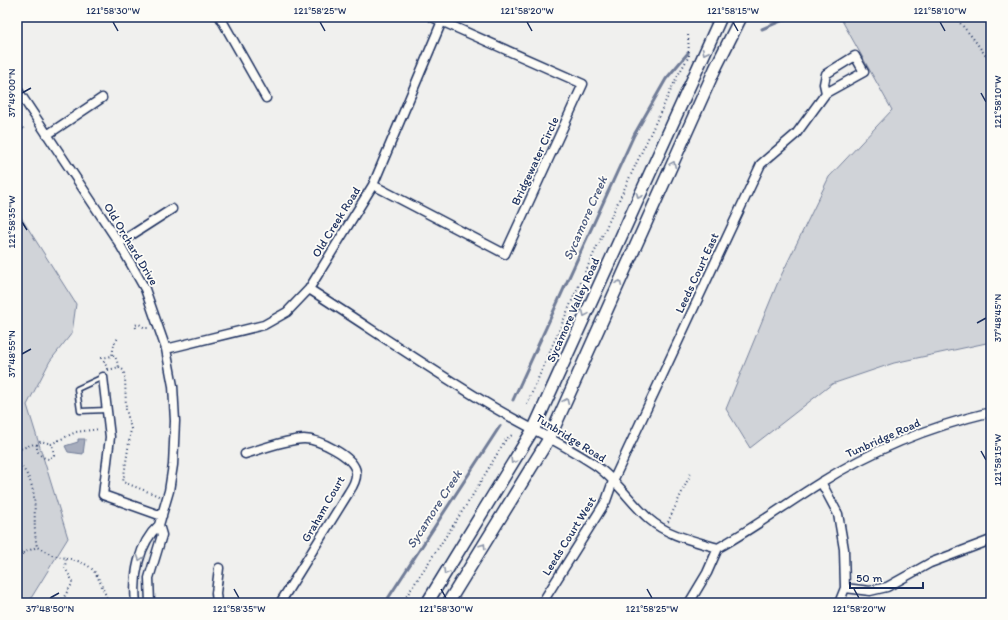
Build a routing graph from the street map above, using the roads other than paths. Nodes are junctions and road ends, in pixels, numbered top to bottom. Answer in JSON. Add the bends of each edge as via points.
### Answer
{"nodes":[{"id":1,"x":220,"y":17,"type":"edge"},
{"id":2,"x":432,"y":17,"type":"edge"},
{"id":3,"x":721,"y":17,"type":"edge"},
{"id":4,"x":741,"y":17,"type":"edge"},
{"id":5,"x":442,"y":20,"type":"junction"},
{"id":6,"x":17,"y":89,"type":"edge"},
{"id":7,"x":826,"y":93,"type":"junction"},
{"id":8,"x":102,"y":98,"type":"dead end"},
{"id":9,"x":266,"y":98,"type":"dead end"},
{"id":10,"x":47,"y":135,"type":"junction"},
{"id":11,"x":372,"y":186,"type":"junction"},
{"id":12,"x":172,"y":209,"type":"dead end"},
{"id":13,"x":119,"y":243,"type":"junction"},
{"id":14,"x":309,"y":288,"type":"junction"},
{"id":15,"x":166,"y":349,"type":"junction"},
{"id":16,"x":103,"y":377,"type":"joint"},
{"id":17,"x":107,"y":410,"type":"junction"},
{"id":18,"x":991,"y":412,"type":"edge"},
{"id":19,"x":534,"y":428,"type":"junction"},
{"id":20,"x":550,"y":437,"type":"junction"},
{"id":21,"x":245,"y":454,"type":"dead end"},
{"id":22,"x":613,"y":481,"type":"junction"},
{"id":23,"x":821,"y":482,"type":"junction"},
{"id":24,"x":162,"y":516,"type":"junction"},
{"id":25,"x":159,"y":525,"type":"junction"},
{"id":26,"x":991,"y":540,"type":"edge"},
{"id":27,"x":718,"y":548,"type":"junction"},
{"id":28,"x":219,"y":568,"type":"dead end"},
{"id":29,"x":845,"y":588,"type":"junction"},
{"id":30,"x":136,"y":603,"type":"edge"},
{"id":31,"x":150,"y":603,"type":"edge"},
{"id":32,"x":217,"y":603,"type":"edge"},
{"id":33,"x":280,"y":603,"type":"edge"},
{"id":34,"x":427,"y":603,"type":"edge"},
{"id":35,"x":448,"y":603,"type":"edge"},
{"id":36,"x":542,"y":603,"type":"edge"},
{"id":37,"x":689,"y":603,"type":"edge"},
{"id":38,"x":839,"y":603,"type":"edge"}],
"edges":[{"from":1,"to":9,"type":"street"},
{"from":2,"to":5,"type":"street"},
{"from":3,"to":19,"type":"main road","name":"Sycamore Valley Road","one_way":true},
{"from":20,"to":4,"type":"main road","one_way":true,"via":[[715,69]]},
{"from":5,"to":11,"type":"street","name":"Old Creek Road"},
{"from":5,"to":11,"type":"street","name":"Bridgewater Circle","via":[[583,84],[504,254]]},
{"from":6,"to":10,"type":"street","name":"Old Orchard Drive"},
{"from":7,"to":7,"type":"street","name":"Leeds Court East","via":[[864,72],[855,56],[826,74]]},
{"from":7,"to":22,"type":"street","name":"Leeds Court East","via":[[796,134],[761,164]]},
{"from":8,"to":10,"type":"street"},
{"from":10,"to":13,"type":"street","name":"Old Orchard Drive"},
{"from":11,"to":14,"type":"street","name":"Old Creek Road"},
{"from":12,"to":13,"type":"street"},
{"from":13,"to":15,"type":"street","name":"Old Orchard Drive","via":[[145,289]]},
{"from":14,"to":15,"type":"street","name":"Old Creek Road","via":[[287,312],[264,325]]},
{"from":14,"to":19,"type":"street","name":"Tunbridge Road","via":[[494,407]]},
{"from":15,"to":24,"type":"street","name":"Old Orchard Drive","via":[[173,386],[175,422],[173,465]]},
{"from":16,"to":17,"type":"street"},
{"from":16,"to":17,"type":"lane","via":[[77,389],[80,411]]},
{"from":17,"to":24,"type":"street","via":[[110,437],[103,495]]},
{"from":18,"to":23,"type":"street","name":"Tunbridge Road","via":[[915,436],[866,457]]},
{"from":19,"to":20,"type":"street","name":"Tunbridge Road"},
{"from":19,"to":34,"type":"main road","name":"Sycamore Valley Road","one_way":true},
{"from":20,"to":22,"type":"street","name":"Tunbridge Road","via":[[597,466]]},
{"from":35,"to":20,"type":"main road","one_way":true},
{"from":21,"to":33,"type":"street","name":"Graham Court","via":[[302,439],[312,439],[351,461],[356,471],[355,482]]},
{"from":22,"to":27,"type":"street","name":"Tunbridge Road","via":[[649,519],[664,530]]},
{"from":22,"to":36,"type":"street","name":"Leeds Court West","via":[[606,501]]},
{"from":23,"to":27,"type":"street","name":"Tunbridge Road","via":[[778,512]]},
{"from":23,"to":29,"type":"street","via":[[838,514],[844,549]]},
{"from":24,"to":25,"type":"street","name":"Old Orchard Drive"},
{"from":25,"to":30,"type":"street","name":"Old Orchard Drive","one_way":true,"via":[[152,531],[136,570]]},
{"from":25,"to":31,"type":"street","name":"Old Orchard Drive","via":[[162,535],[149,578]]},
{"from":26,"to":29,"type":"street","via":[[930,563],[888,587],[870,591]]},
{"from":27,"to":37,"type":"street"},
{"from":28,"to":32,"type":"street"},
{"from":29,"to":38,"type":"street"}]}
